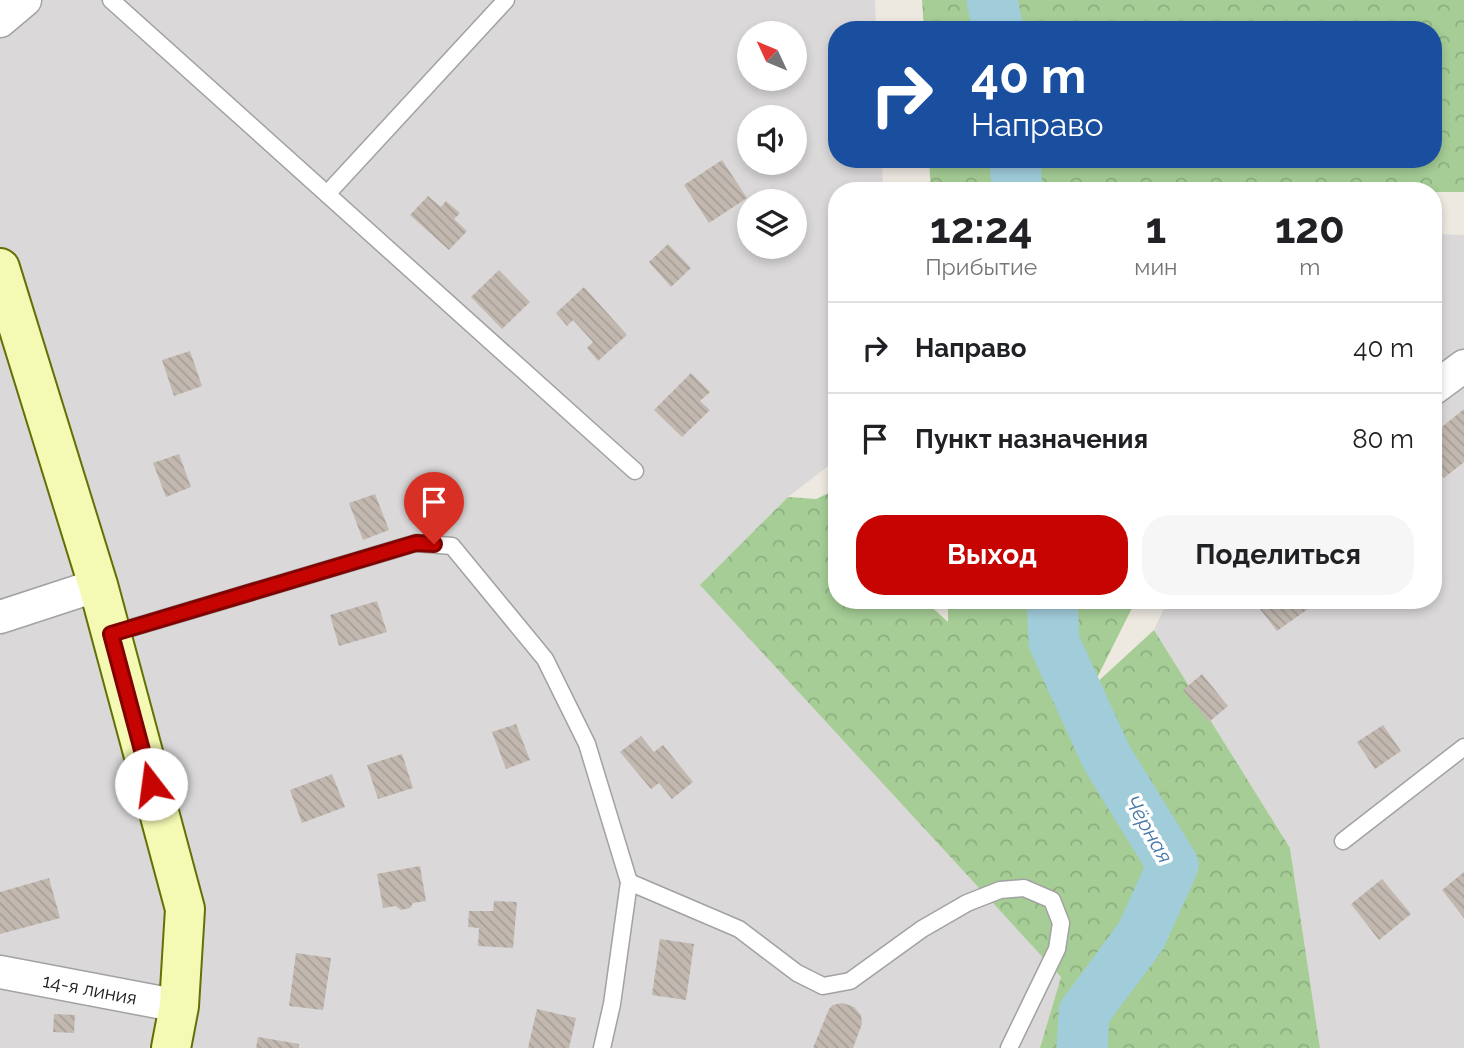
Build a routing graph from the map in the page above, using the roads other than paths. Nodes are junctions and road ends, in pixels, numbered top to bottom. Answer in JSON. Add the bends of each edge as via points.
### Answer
{"nodes":[{"id":1,"x":25,"y":0,"type":"edge"},
{"id":2,"x":111,"y":0,"type":"edge"},
{"id":3,"x":506,"y":0,"type":"edge"},
{"id":4,"x":0,"y":21,"type":"edge"},
{"id":5,"x":327,"y":194,"type":"junction"},
{"id":6,"x":2,"y":283,"type":"edge"},
{"id":7,"x":1464,"y":366,"type":"edge"},
{"id":8,"x":1442,"y":382,"type":"edge"},
{"id":9,"x":635,"y":471,"type":"dead end"},
{"id":10,"x":97,"y":585,"type":"junction"},
{"id":11,"x":0,"y":617,"type":"edge"},
{"id":12,"x":111,"y":634,"type":"junction"},
{"id":13,"x":1464,"y":747,"type":"edge"},
{"id":14,"x":1343,"y":841,"type":"dead end"},
{"id":15,"x":629,"y":882,"type":"junction"},
{"id":16,"x":0,"y":972,"type":"edge"},
{"id":17,"x":179,"y":1006,"type":"junction"},
{"id":18,"x":171,"y":1048,"type":"edge"},
{"id":19,"x":602,"y":1048,"type":"edge"},
{"id":20,"x":1009,"y":1048,"type":"edge"}],
"edges":[{"from":1,"to":4,"type":"street"},
{"from":2,"to":5,"type":"lane"},
{"from":3,"to":5,"type":"lane"},
{"from":5,"to":9,"type":"lane"},
{"from":6,"to":10,"type":"street"},
{"from":7,"to":8,"type":"street"},
{"from":10,"to":11,"type":"street"},
{"from":10,"to":12,"type":"street"},
{"from":12,"to":15,"type":"lane","via":[[416,543],[452,546],[545,659],[587,744]]},
{"from":12,"to":17,"type":"street","via":[[185,909]]},
{"from":13,"to":14,"type":"lane"},
{"from":15,"to":19,"type":"lane"},
{"from":15,"to":20,"type":"lane","via":[[739,929],[797,973],[823,986],[850,981],[922,929],[1000,890],[1024,888],[1052,900],[1061,923],[1058,949]]},
{"from":16,"to":17,"type":"street","name":"14-я линия"},
{"from":17,"to":18,"type":"street"}]}
